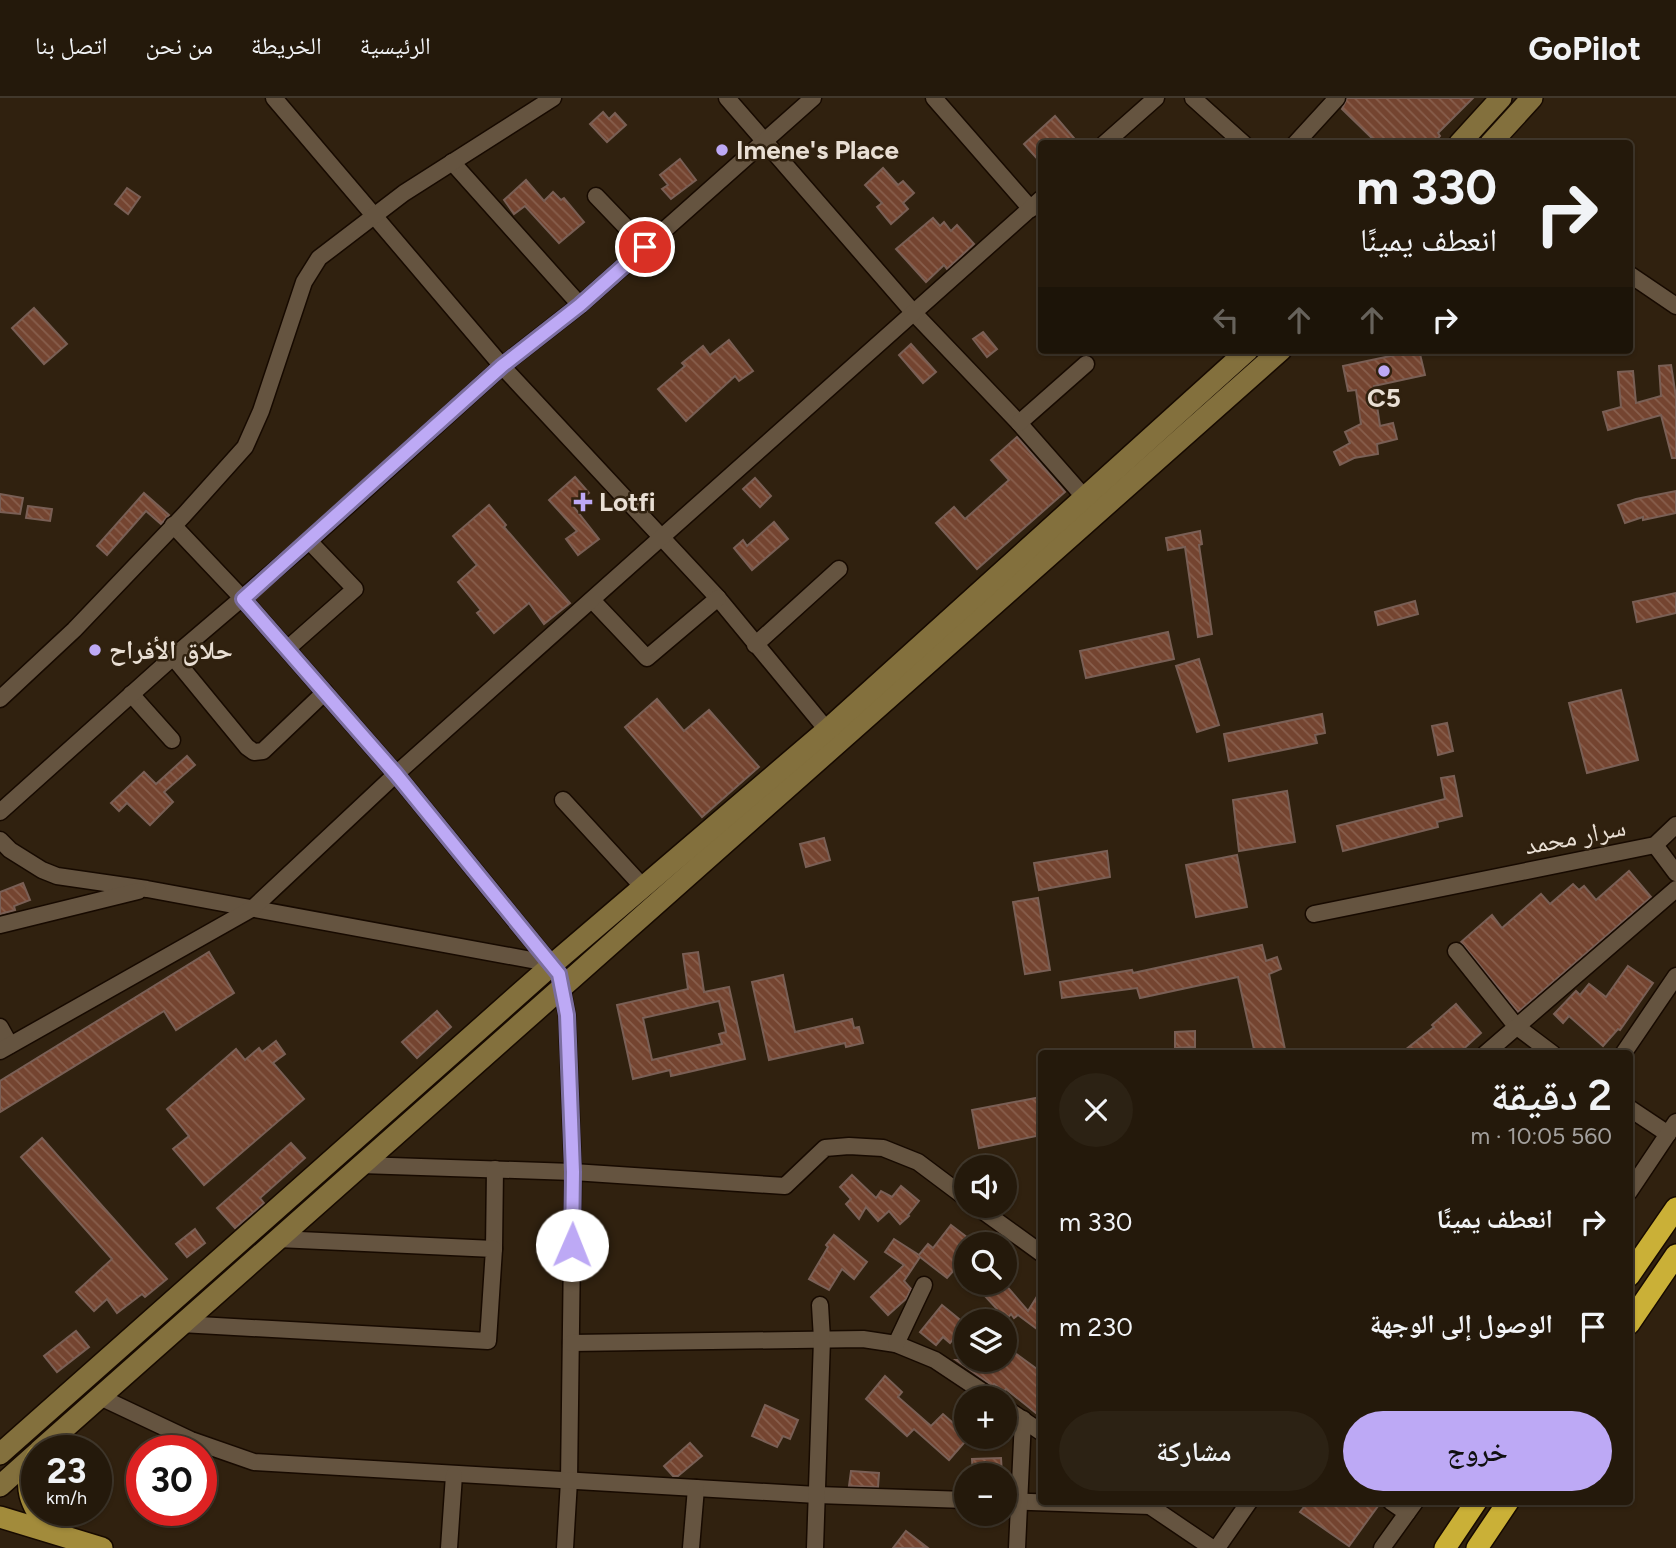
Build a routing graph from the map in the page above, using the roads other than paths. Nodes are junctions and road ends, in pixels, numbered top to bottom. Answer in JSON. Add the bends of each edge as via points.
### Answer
{"nodes":[{"id":1,"x":274,"y":98,"type":"edge"},
{"id":2,"x":553,"y":98,"type":"edge"},
{"id":3,"x":727,"y":98,"type":"edge"},
{"id":4,"x":813,"y":98,"type":"edge"},
{"id":5,"x":934,"y":98,"type":"edge"},
{"id":6,"x":1156,"y":98,"type":"edge"},
{"id":7,"x":1193,"y":98,"type":"edge"},
{"id":8,"x":1337,"y":98,"type":"edge"},
{"id":9,"x":1500,"y":98,"type":"edge"},
{"id":10,"x":1532,"y":98,"type":"edge"},
{"id":11,"x":1109,"y":140,"type":"edge"},
{"id":12,"x":1240,"y":140,"type":"edge"},
{"id":13,"x":1299,"y":140,"type":"edge"},
{"id":14,"x":1463,"y":140,"type":"edge"},
{"id":15,"x":1494,"y":140,"type":"edge"},
{"id":16,"x":765,"y":141,"type":"junction"},
{"id":17,"x":453,"y":162,"type":"junction"},
{"id":18,"x":596,"y":196,"type":"dead end"},
{"id":19,"x":1036,"y":204,"type":"edge"},
{"id":20,"x":373,"y":215,"type":"junction"},
{"id":21,"x":645,"y":247,"type":"junction"},
{"id":22,"x":1633,"y":277,"type":"edge"},
{"id":23,"x":580,"y":305,"type":"junction"},
{"id":24,"x":1676,"y":306,"type":"edge"},
{"id":25,"x":914,"y":312,"type":"junction"},
{"id":26,"x":1237,"y":354,"type":"edge"},
{"id":27,"x":1276,"y":354,"type":"edge"},
{"id":28,"x":1086,"y":364,"type":"dead end"},
{"id":29,"x":502,"y":366,"type":"junction"},
{"id":30,"x":1019,"y":424,"type":"junction"},
{"id":31,"x":1085,"y":498,"type":"junction"},
{"id":32,"x":173,"y":525,"type":"junction"},
{"id":33,"x":662,"y":538,"type":"junction"},
{"id":34,"x":309,"y":541,"type":"junction"},
{"id":35,"x":839,"y":569,"type":"dead end"},
{"id":36,"x":718,"y":598,"type":"junction"},
{"id":37,"x":243,"y":599,"type":"junction"},
{"id":38,"x":592,"y":600,"type":"junction"},
{"id":39,"x":755,"y":645,"type":"junction"},
{"id":40,"x":287,"y":649,"type":"junction"},
{"id":41,"x":173,"y":657,"type":"junction"},
{"id":42,"x":325,"y":692,"type":"junction"},
{"id":43,"x":131,"y":694,"type":"junction"},
{"id":44,"x":0,"y":699,"type":"edge"},
{"id":45,"x":833,"y":734,"type":"junction"},
{"id":46,"x":172,"y":740,"type":"dead end"},
{"id":47,"x":396,"y":774,"type":"junction"},
{"id":48,"x":563,"y":800,"type":"dead end"},
{"id":49,"x":0,"y":812,"type":"edge"},
{"id":50,"x":1676,"y":825,"type":"edge"},
{"id":51,"x":0,"y":840,"type":"edge"},
{"id":52,"x":1655,"y":845,"type":"junction"},
{"id":53,"x":1676,"y":873,"type":"edge"},
{"id":54,"x":643,"y":887,"type":"junction"},
{"id":55,"x":147,"y":889,"type":"junction"},
{"id":56,"x":1676,"y":889,"type":"edge"},
{"id":57,"x":253,"y":908,"type":"junction"},
{"id":58,"x":1314,"y":914,"type":"dead end"},
{"id":59,"x":0,"y":925,"type":"edge"},
{"id":60,"x":1456,"y":951,"type":"dead end"},
{"id":61,"x":553,"y":964,"type":"junction"},
{"id":62,"x":1676,"y":976,"type":"edge"},
{"id":63,"x":563,"y":986,"type":"junction"},
{"id":64,"x":1516,"y":1026,"type":"junction"},
{"id":65,"x":0,"y":1027,"type":"edge"},
{"id":66,"x":5,"y":1048,"type":"edge"},
{"id":67,"x":1489,"y":1050,"type":"edge"},
{"id":68,"x":1548,"y":1050,"type":"edge"},
{"id":69,"x":1626,"y":1050,"type":"edge"},
{"id":70,"x":1633,"y":1110,"type":"edge"},
{"id":71,"x":1672,"y":1128,"type":"edge"},
{"id":72,"x":361,"y":1165,"type":"junction"},
{"id":73,"x":495,"y":1170,"type":"junction"},
{"id":74,"x":573,"y":1172,"type":"junction"},
{"id":75,"x":1633,"y":1186,"type":"edge"},
{"id":76,"x":954,"y":1189,"type":"edge"},
{"id":77,"x":1676,"y":1208,"type":"edge"},
{"id":78,"x":993,"y":1218,"type":"edge"},
{"id":79,"x":278,"y":1239,"type":"junction"},
{"id":80,"x":231,"y":1249,"type":"junction"},
{"id":81,"x":494,"y":1249,"type":"junction"},
{"id":82,"x":1038,"y":1251,"type":"edge"},
{"id":83,"x":1676,"y":1255,"type":"edge"},
{"id":84,"x":247,"y":1266,"type":"junction"},
{"id":85,"x":1633,"y":1270,"type":"edge"},
{"id":86,"x":924,"y":1285,"type":"dead end"},
{"id":87,"x":820,"y":1304,"type":"dead end"},
{"id":88,"x":1633,"y":1318,"type":"edge"},
{"id":89,"x":181,"y":1324,"type":"junction"},
{"id":90,"x":822,"y":1339,"type":"junction"},
{"id":91,"x":571,"y":1343,"type":"junction"},
{"id":92,"x":895,"y":1344,"type":"junction"},
{"id":93,"x":974,"y":1386,"type":"edge"},
{"id":94,"x":100,"y":1397,"type":"junction"},
{"id":95,"x":1017,"y":1415,"type":"edge"},
{"id":96,"x":1023,"y":1419,"type":"junction"},
{"id":97,"x":1038,"y":1430,"type":"edge"},
{"id":98,"x":57,"y":1435,"type":"edge"},
{"id":99,"x":0,"y":1454,"type":"edge"},
{"id":100,"x":1017,"y":1464,"type":"edge"},
{"id":101,"x":21,"y":1467,"type":"edge"},
{"id":102,"x":454,"y":1475,"type":"junction"},
{"id":103,"x":569,"y":1481,"type":"junction"},
{"id":104,"x":0,"y":1486,"type":"edge"},
{"id":105,"x":696,"y":1488,"type":"junction"},
{"id":106,"x":817,"y":1495,"type":"junction"},
{"id":107,"x":954,"y":1500,"type":"edge"},
{"id":108,"x":1017,"y":1501,"type":"edge"},
{"id":109,"x":1038,"y":1502,"type":"edge"},
{"id":110,"x":1148,"y":1505,"type":"edge"},
{"id":111,"x":1247,"y":1505,"type":"edge"},
{"id":112,"x":1474,"y":1505,"type":"edge"},
{"id":113,"x":1506,"y":1505,"type":"edge"},
{"id":114,"x":1411,"y":1507,"type":"edge"},
{"id":115,"x":0,"y":1517,"type":"edge"},
{"id":116,"x":47,"y":1526,"type":"edge"},
{"id":117,"x":1015,"y":1526,"type":"edge"},
{"id":118,"x":50,"y":1531,"type":"junction"},
{"id":119,"x":102,"y":1548,"type":"edge"},
{"id":120,"x":449,"y":1548,"type":"edge"},
{"id":121,"x":565,"y":1548,"type":"edge"},
{"id":122,"x":691,"y":1548,"type":"edge"},
{"id":123,"x":815,"y":1548,"type":"edge"},
{"id":124,"x":1017,"y":1548,"type":"edge"},
{"id":125,"x":1212,"y":1548,"type":"edge"},
{"id":126,"x":1217,"y":1548,"type":"edge"},
{"id":127,"x":1382,"y":1548,"type":"edge"},
{"id":128,"x":1445,"y":1548,"type":"edge"},
{"id":129,"x":1476,"y":1548,"type":"edge"}],
"edges":[{"from":1,"to":20,"type":"street"},
{"from":2,"to":17,"type":"street"},
{"from":3,"to":16,"type":"street"},
{"from":4,"to":16,"type":"street"},
{"from":5,"to":19,"type":"street"},
{"from":6,"to":11,"type":"street"},
{"from":7,"to":12,"type":"street"},
{"from":8,"to":13,"type":"street"},
{"from":9,"to":14,"type":"street"},
{"from":10,"to":15,"type":"street"},
{"from":16,"to":21,"type":"street"},
{"from":16,"to":25,"type":"street"},
{"from":17,"to":20,"type":"street"},
{"from":17,"to":23,"type":"street"},
{"from":18,"to":21,"type":"street"},
{"from":19,"to":25,"type":"street"},
{"from":20,"to":29,"type":"street"},
{"from":20,"to":32,"type":"street","via":[[319,258],[304,282],[245,447]]},
{"from":21,"to":23,"type":"street"},
{"from":22,"to":24,"type":"street"},
{"from":23,"to":29,"type":"street"},
{"from":25,"to":30,"type":"street"},
{"from":25,"to":33,"type":"street"},
{"from":26,"to":31,"type":"street"},
{"from":27,"to":45,"type":"street"},
{"from":28,"to":30,"type":"street"},
{"from":29,"to":33,"type":"street"},
{"from":29,"to":34,"type":"street"},
{"from":30,"to":31,"type":"street"},
{"from":31,"to":45,"type":"street"},
{"from":32,"to":37,"type":"street"},
{"from":32,"to":44,"type":"street","via":[[74,630]]},
{"from":33,"to":36,"type":"street"},
{"from":33,"to":38,"type":"street"},
{"from":34,"to":37,"type":"street"},
{"from":34,"to":40,"type":"street","via":[[355,589]]},
{"from":35,"to":39,"type":"street"},
{"from":36,"to":38,"type":"street","via":[[647,658]]},
{"from":36,"to":39,"type":"street"},
{"from":37,"to":40,"type":"street"},
{"from":37,"to":41,"type":"street"},
{"from":38,"to":47,"type":"street"},
{"from":39,"to":45,"type":"street"},
{"from":40,"to":42,"type":"street"},
{"from":41,"to":42,"type":"street","via":[[254,752],[263,751]]},
{"from":41,"to":43,"type":"street"},
{"from":42,"to":47,"type":"street"},
{"from":43,"to":46,"type":"street"},
{"from":43,"to":49,"type":"street"},
{"from":45,"to":54,"type":"street"},
{"from":45,"to":63,"type":"street"},
{"from":47,"to":57,"type":"street"},
{"from":47,"to":61,"type":"street"},
{"from":48,"to":54,"type":"street"},
{"from":50,"to":52,"type":"street","name":"سرار محمد"},
{"from":51,"to":55,"type":"street","via":[[57,876]]},
{"from":52,"to":53,"type":"street"},
{"from":52,"to":58,"type":"street","name":"سرار محمد"},
{"from":54,"to":61,"type":"street"},
{"from":55,"to":57,"type":"street"},
{"from":55,"to":59,"type":"street"},
{"from":56,"to":64,"type":"street"},
{"from":57,"to":61,"type":"street"},
{"from":57,"to":66,"type":"street"},
{"from":60,"to":64,"type":"street"},
{"from":61,"to":63,"type":"street"},
{"from":61,"to":80,"type":"street"},
{"from":62,"to":69,"type":"street"},
{"from":63,"to":72,"type":"street"},
{"from":63,"to":74,"type":"street"},
{"from":64,"to":67,"type":"street"},
{"from":64,"to":68,"type":"street"},
{"from":65,"to":66,"type":"street"},
{"from":70,"to":71,"type":"street"},
{"from":71,"to":75,"type":"street"},
{"from":72,"to":73,"type":"street"},
{"from":72,"to":79,"type":"street"},
{"from":73,"to":74,"type":"street"},
{"from":73,"to":81,"type":"street"},
{"from":74,"to":76,"type":"street","via":[[785,1186],[825,1148],[849,1146],[883,1148],[918,1162]]},
{"from":74,"to":91,"type":"street"},
{"from":77,"to":85,"type":"highway"},
{"from":78,"to":82,"type":"street"},
{"from":79,"to":81,"type":"street"},
{"from":79,"to":84,"type":"street"},
{"from":80,"to":84,"type":"street"},
{"from":80,"to":99,"type":"street"},
{"from":81,"to":89,"type":"street","via":[[488,1341]]},
{"from":83,"to":88,"type":"highway"},
{"from":84,"to":89,"type":"street"},
{"from":86,"to":92,"type":"street"},
{"from":87,"to":90,"type":"street"},
{"from":89,"to":94,"type":"street"},
{"from":90,"to":91,"type":"street"},
{"from":90,"to":92,"type":"street"},
{"from":90,"to":106,"type":"street"},
{"from":91,"to":103,"type":"street"},
{"from":92,"to":93,"type":"street","via":[[935,1360]]},
{"from":94,"to":98,"type":"street"},
{"from":94,"to":102,"type":"street","via":[[191,1440],[254,1462]]},
{"from":95,"to":96,"type":"street"},
{"from":96,"to":97,"type":"street"},
{"from":96,"to":100,"type":"street"},
{"from":101,"to":104,"type":"street"},
{"from":102,"to":103,"type":"street"},
{"from":102,"to":120,"type":"street"},
{"from":103,"to":105,"type":"street"},
{"from":103,"to":121,"type":"street"},
{"from":105,"to":106,"type":"street"},
{"from":105,"to":122,"type":"street"},
{"from":106,"to":107,"type":"street"},
{"from":106,"to":123,"type":"street"},
{"from":108,"to":109,"type":"street"},
{"from":110,"to":125,"type":"street"},
{"from":111,"to":126,"type":"street"},
{"from":112,"to":128,"type":"highway"},
{"from":113,"to":129,"type":"highway"},
{"from":114,"to":127,"type":"street"},
{"from":115,"to":118,"type":"main road"},
{"from":116,"to":118,"type":"main road"},
{"from":117,"to":124,"type":"street"},
{"from":118,"to":119,"type":"main road"}]}
